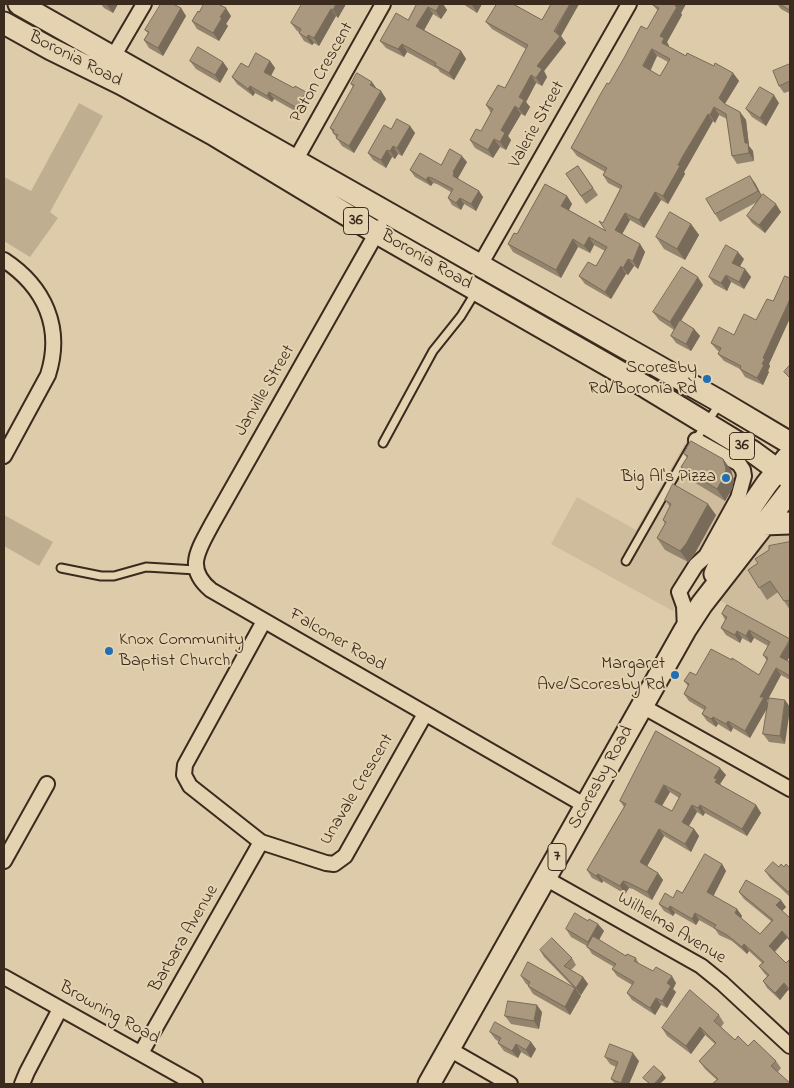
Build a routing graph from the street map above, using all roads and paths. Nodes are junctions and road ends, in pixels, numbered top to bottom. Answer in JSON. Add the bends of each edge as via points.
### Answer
{"nodes":[{"id":1,"x":19,"y":4,"type":"edge"},
{"id":2,"x":144,"y":4,"type":"edge"},
{"id":3,"x":383,"y":4,"type":"edge"},
{"id":4,"x":629,"y":4,"type":"edge"},
{"id":5,"x":4,"y":23,"type":"edge"},
{"id":6,"x":113,"y":57,"type":"junction"},
{"id":7,"x":295,"y":160,"type":"junction"},
{"id":8,"x":388,"y":213,"type":"junction"},
{"id":9,"x":377,"y":233,"type":"junction"},
{"id":10,"x":4,"y":260,"type":"edge"},
{"id":11,"x":480,"y":265,"type":"junction"},
{"id":12,"x":476,"y":290,"type":"junction"},
{"id":13,"x":720,"y":402,"type":"junction"},
{"id":14,"x":750,"y":419,"type":"junction"},
{"id":15,"x":790,"y":424,"type":"edge"},
{"id":16,"x":701,"y":432,"type":"junction"},
{"id":17,"x":383,"y":443,"type":"dead end"},
{"id":18,"x":790,"y":443,"type":"edge"},
{"id":19,"x":4,"y":456,"type":"edge"},
{"id":20,"x":786,"y":468,"type":"edge"},
{"id":21,"x":790,"y":491,"type":"edge"},
{"id":22,"x":790,"y":523,"type":"edge"},
{"id":23,"x":763,"y":524,"type":"junction"},
{"id":24,"x":626,"y":561,"type":"dead end"},
{"id":25,"x":61,"y":568,"type":"dead end"},
{"id":26,"x":196,"y":570,"type":"junction"},
{"id":27,"x":702,"y":604,"type":"junction"},
{"id":28,"x":264,"y":621,"type":"junction"},
{"id":29,"x":685,"y":630,"type":"junction"},
{"id":30,"x":642,"y":706,"type":"junction"},
{"id":31,"x":425,"y":714,"type":"junction"},
{"id":32,"x":47,"y":784,"type":"dead end"},
{"id":33,"x":790,"y":789,"type":"edge"},
{"id":34,"x":586,"y":806,"type":"junction"},
{"id":35,"x":261,"y":842,"type":"junction"},
{"id":36,"x":4,"y":861,"type":"edge"},
{"id":37,"x":546,"y":878,"type":"junction"},
{"id":38,"x":4,"y":977,"type":"edge"},
{"id":39,"x":60,"y":1009,"type":"junction"},
{"id":40,"x":790,"y":1046,"type":"edge"},
{"id":41,"x":449,"y":1049,"type":"junction"},
{"id":42,"x":141,"y":1053,"type":"junction"},
{"id":43,"x":22,"y":1084,"type":"edge"},
{"id":44,"x":195,"y":1084,"type":"edge"},
{"id":45,"x":429,"y":1084,"type":"edge"},
{"id":46,"x":510,"y":1084,"type":"edge"}],
"edges":[{"from":1,"to":6,"type":"main road","name":"Boronia Road","number":"36"},
{"from":2,"to":6,"type":"street"},
{"from":3,"to":7,"type":"street","name":"Paton Crescent"},
{"from":4,"to":11,"type":"street","name":"Valerie Street"},
{"from":5,"to":9,"type":"main road","name":"Boronia Road","number":"36","via":[[183,117]]},
{"from":6,"to":7,"type":"main road","name":"Boronia Road","number":"36"},
{"from":7,"to":8,"type":"main road","name":"Boronia Road","number":"36"},
{"from":8,"to":9,"type":"street","name":"Janville Street"},
{"from":8,"to":11,"type":"main road","name":"Boronia Road","number":"36"},
{"from":9,"to":12,"type":"main road","name":"Boronia Road","number":"36"},
{"from":9,"to":26,"type":"street","name":"Janville Street","via":[[212,524],[197,556]]},
{"from":10,"to":19,"type":"street","via":[[38,292],[50,316],[53,336],[53,361],[48,376]]},
{"from":11,"to":13,"type":"main road","name":"Boronia Road","number":"36"},
{"from":12,"to":16,"type":"main road","name":"Boronia Road","number":"36","via":[[646,387]]},
{"from":12,"to":17,"type":"lane","via":[[461,316],[433,351]]},
{"from":13,"to":14,"type":"main road","name":"Boronia Road","number":"36"},
{"from":13,"to":16,"type":"lane"},
{"from":14,"to":15,"type":"main road"},
{"from":14,"to":18,"type":"main road","name":"Boronia Road","number":"36"},
{"from":16,"to":20,"type":"main road","name":"Boronia Road","number":"36"},
{"from":16,"to":24,"type":"lane"},
{"from":16,"to":29,"type":"street","via":[[739,464],[744,476],[734,508],[706,556],[696,565],[679,592],[684,606]]},
{"from":20,"to":27,"type":"main road","name":"Scoresby Road","number":"7","via":[[733,533]]},
{"from":21,"to":23,"type":"main road","name":"Scoresby Road","number":"7"},
{"from":22,"to":23,"type":"main road"},
{"from":23,"to":27,"type":"main road","name":"Scoresby Road","number":"7"},
{"from":25,"to":26,"type":"lane","via":[[101,576],[114,576],[146,567]]},
{"from":26,"to":28,"type":"street","name":"Falconer Road","via":[[200,581],[211,590]]},
{"from":27,"to":29,"type":"main road","name":"Scoresby Road","number":"7"},
{"from":28,"to":31,"type":"street","name":"Falconer Road"},
{"from":28,"to":35,"type":"street","name":"Unavale Crescent","via":[[185,765],[184,775],[190,786]]},
{"from":29,"to":30,"type":"main road","name":"Scoresby Road","number":"7"},
{"from":30,"to":33,"type":"street"},
{"from":30,"to":34,"type":"main road","name":"Scoresby Road","number":"7"},
{"from":31,"to":34,"type":"street","name":"Falconer Road"},
{"from":31,"to":35,"type":"street","name":"Unavale Crescent","via":[[345,856],[334,864],[326,863]]},
{"from":32,"to":36,"type":"street"},
{"from":34,"to":37,"type":"main road","name":"Scoresby Road","number":"7"},
{"from":35,"to":42,"type":"street","name":"Barbara Avenue"},
{"from":37,"to":40,"type":"street","name":"Wilhelma Avenue","via":[[701,966]]},
{"from":37,"to":41,"type":"main road","name":"Scoresby Road","number":"7"},
{"from":38,"to":39,"type":"street","name":"Browning Road"},
{"from":39,"to":42,"type":"street","name":"Browning Road"},
{"from":39,"to":43,"type":"street"},
{"from":41,"to":45,"type":"main road","name":"Scoresby Road","number":"7"},
{"from":41,"to":46,"type":"street"},
{"from":42,"to":44,"type":"street","name":"Browning Road"}]}
